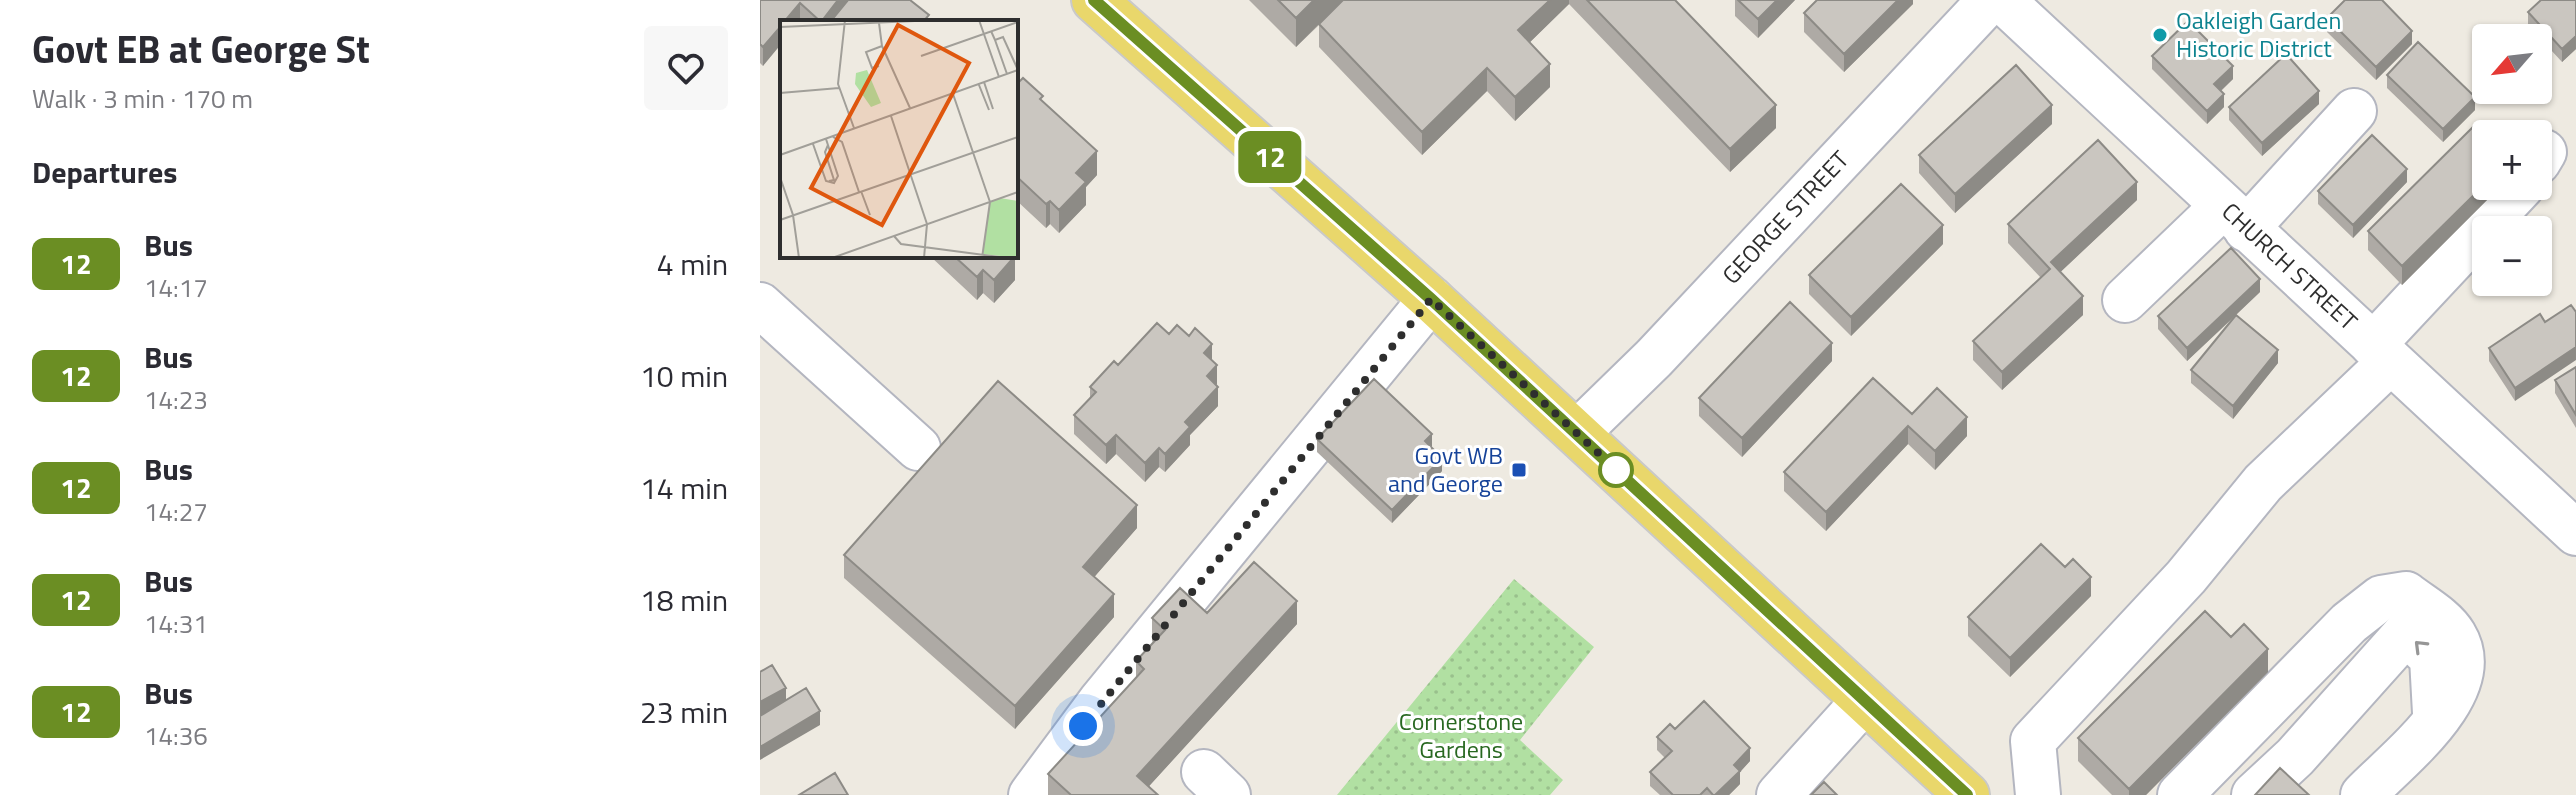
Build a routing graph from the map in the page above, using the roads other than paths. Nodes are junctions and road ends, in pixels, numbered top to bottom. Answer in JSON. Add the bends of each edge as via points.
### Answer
{"nodes":[{"id":1,"x":1990,"y":0,"type":"edge"},
{"id":2,"x":2002,"y":0,"type":"edge"},
{"id":3,"x":1098,"y":1,"type":"edge"},
{"id":4,"x":2354,"y":111,"type":"dead end"},
{"id":5,"x":2508,"y":200,"type":"edge"},
{"id":6,"x":2234,"y":217,"type":"junction"},
{"id":7,"x":1431,"y":299,"type":"junction"},
{"id":8,"x":2125,"y":300,"type":"dead end"},
{"id":9,"x":760,"y":305,"type":"edge"},
{"id":10,"x":2381,"y":354,"type":"junction"},
{"id":11,"x":1577,"y":433,"type":"junction"},
{"id":12,"x":918,"y":448,"type":"dead end"},
{"id":13,"x":2576,"y":533,"type":"edge"},
{"id":14,"x":1863,"y":702,"type":"junction"},
{"id":15,"x":2436,"y":719,"type":"junction"},
{"id":16,"x":1031,"y":795,"type":"edge"},
{"id":17,"x":1779,"y":795,"type":"edge"},
{"id":18,"x":1967,"y":795,"type":"edge"},
{"id":19,"x":2038,"y":795,"type":"edge"},
{"id":20,"x":2180,"y":795,"type":"edge"},
{"id":21,"x":2254,"y":795,"type":"edge"},
{"id":22,"x":2363,"y":795,"type":"edge"}],
"edges":[{"from":1,"to":11,"type":"street","name":"GEORGE STREET"},
{"from":2,"to":6,"type":"street","name":"CHURCH STREET"},
{"from":3,"to":7,"type":"main road"},
{"from":4,"to":6,"type":"street"},
{"from":5,"to":10,"type":"street"},
{"from":6,"to":8,"type":"street"},
{"from":6,"to":10,"type":"street","name":"CHURCH STREET"},
{"from":7,"to":11,"type":"main road"},
{"from":7,"to":16,"type":"street","via":[[1100,702]]},
{"from":9,"to":12,"type":"street"},
{"from":10,"to":13,"type":"street","name":"CHURCH STREET"},
{"from":10,"to":19,"type":"street","via":[[2186,577],[2033,741]]},
{"from":11,"to":14,"type":"main road"},
{"from":14,"to":17,"type":"street"},
{"from":14,"to":18,"type":"main road"},
{"from":15,"to":20,"type":"street","via":[[2454,698],[2464,666],[2454,635],[2406,594],[2381,598],[2349,623]]},
{"from":15,"to":21,"type":"street","one_way":true,"via":[[2432,658],[2406,633]]},
{"from":15,"to":22,"type":"street"}]}
